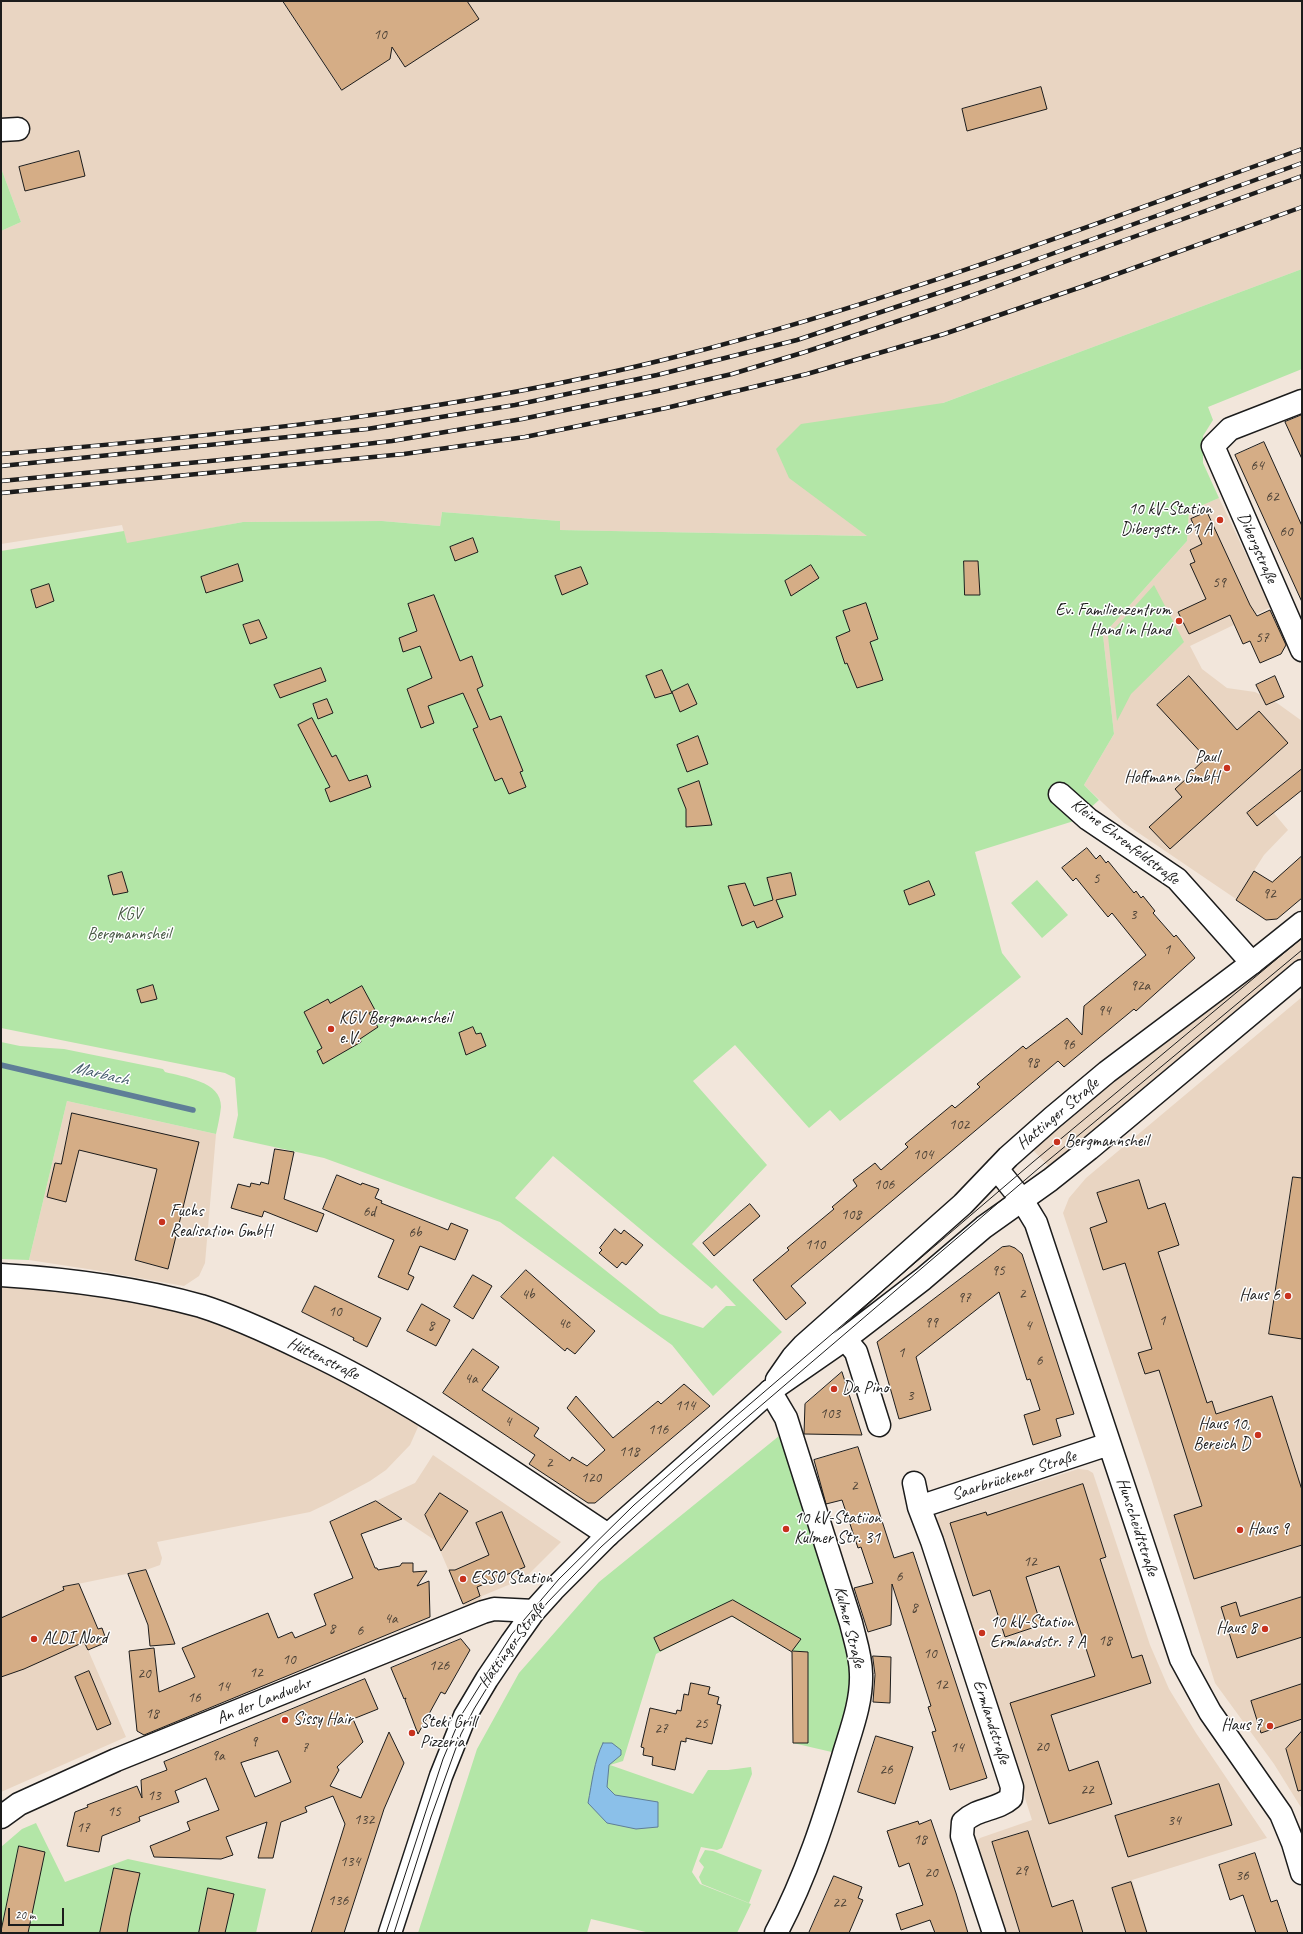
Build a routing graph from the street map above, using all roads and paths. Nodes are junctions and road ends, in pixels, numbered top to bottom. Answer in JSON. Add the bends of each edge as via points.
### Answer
{"nodes":[{"id":1,"x":1302,"y":401,"type":"edge"},
{"id":2,"x":1302,"y":650,"type":"edge"},
{"id":3,"x":1060,"y":794,"type":"dead end"},
{"id":4,"x":1302,"y":923,"type":"edge"},
{"id":5,"x":1252,"y":963,"type":"junction"},
{"id":6,"x":1302,"y":971,"type":"edge"},
{"id":7,"x":997,"y":1169,"type":"junction"},
{"id":8,"x":1022,"y":1200,"type":"junction"},
{"id":9,"x":1,"y":1275,"type":"edge"},
{"id":10,"x":830,"y":1322,"type":"junction"},
{"id":11,"x":845,"y":1339,"type":"junction"},
{"id":12,"x":770,"y":1391,"type":"junction"},
{"id":13,"x":879,"y":1425,"type":"dead end"},
{"id":14,"x":1109,"y":1444,"type":"junction"},
{"id":15,"x":914,"y":1483,"type":"dead end"},
{"id":16,"x":919,"y":1507,"type":"junction"},
{"id":17,"x":608,"y":1535,"type":"junction"},
{"id":18,"x":534,"y":1611,"type":"junction"},
{"id":19,"x":1,"y":1817,"type":"edge"},
{"id":20,"x":1302,"y":1873,"type":"edge"},
{"id":21,"x":390,"y":1933,"type":"edge"},
{"id":22,"x":776,"y":1933,"type":"edge"},
{"id":23,"x":994,"y":1933,"type":"edge"}],
"edges":[{"from":1,"to":2,"type":"street","name":"Dibergstraße","via":[[1230,429],[1214,446]]},
{"from":3,"to":5,"type":"street","name":"Kleine Ehrenfeldstraße","via":[[1088,819],[1177,880]]},
{"from":4,"to":5,"type":"street","name":"Hattinger Straße"},
{"from":5,"to":7,"type":"street","name":"Hattinger Straße","via":[[1107,1072],[1031,1136]]},
{"from":6,"to":8,"type":"street","name":"Hattinger Straße","via":[[1089,1149]]},
{"from":7,"to":8,"type":"street","name":"Hunscheidtstraße"},
{"from":7,"to":10,"type":"street","name":"Hattinger Straße","via":[[963,1204]]},
{"from":8,"to":11,"type":"street","name":"Hattinger Straße","via":[[984,1226],[923,1279]]},
{"from":8,"to":14,"type":"street","name":"Hunscheidtstraße","via":[[1036,1223]]},
{"from":9,"to":17,"type":"street","name":"Hüttenstraße","via":[[54,1279],[128,1290],[200,1306],[241,1320],[403,1400]]},
{"from":10,"to":11,"type":"street"},
{"from":10,"to":12,"type":"street","name":"Hattinger Straße","via":[[793,1357]]},
{"from":11,"to":12,"type":"street","name":"Hattinger Straße"},
{"from":11,"to":13,"type":"street","via":[[856,1352]]},
{"from":12,"to":17,"type":"street","name":"Hattinger Straße"},
{"from":12,"to":22,"type":"street","name":"Kulmer Straße","via":[[786,1418],[851,1623],[860,1656],[861,1674],[858,1708],[837,1776],[806,1867]]},
{"from":14,"to":16,"type":"street","name":"Saarbrückener Straße"},
{"from":14,"to":20,"type":"street","name":"Hunscheidtstraße","via":[[1181,1659],[1210,1712],[1281,1814]]},
{"from":15,"to":16,"type":"street","name":"Ermlandstraße"},
{"from":16,"to":23,"type":"street","name":"Ermlandstraße","via":[[1012,1787],[1012,1798],[1005,1804],[972,1814],[963,1822],[962,1836]]},
{"from":17,"to":18,"type":"street","name":"Hattinger Straße"},
{"from":18,"to":19,"type":"street","name":"An der Landwehr","via":[[494,1609],[483,1612],[116,1760],[19,1804]]},
{"from":18,"to":21,"type":"street","name":"Hattinger Straße","via":[[465,1716],[441,1776]]}]}
